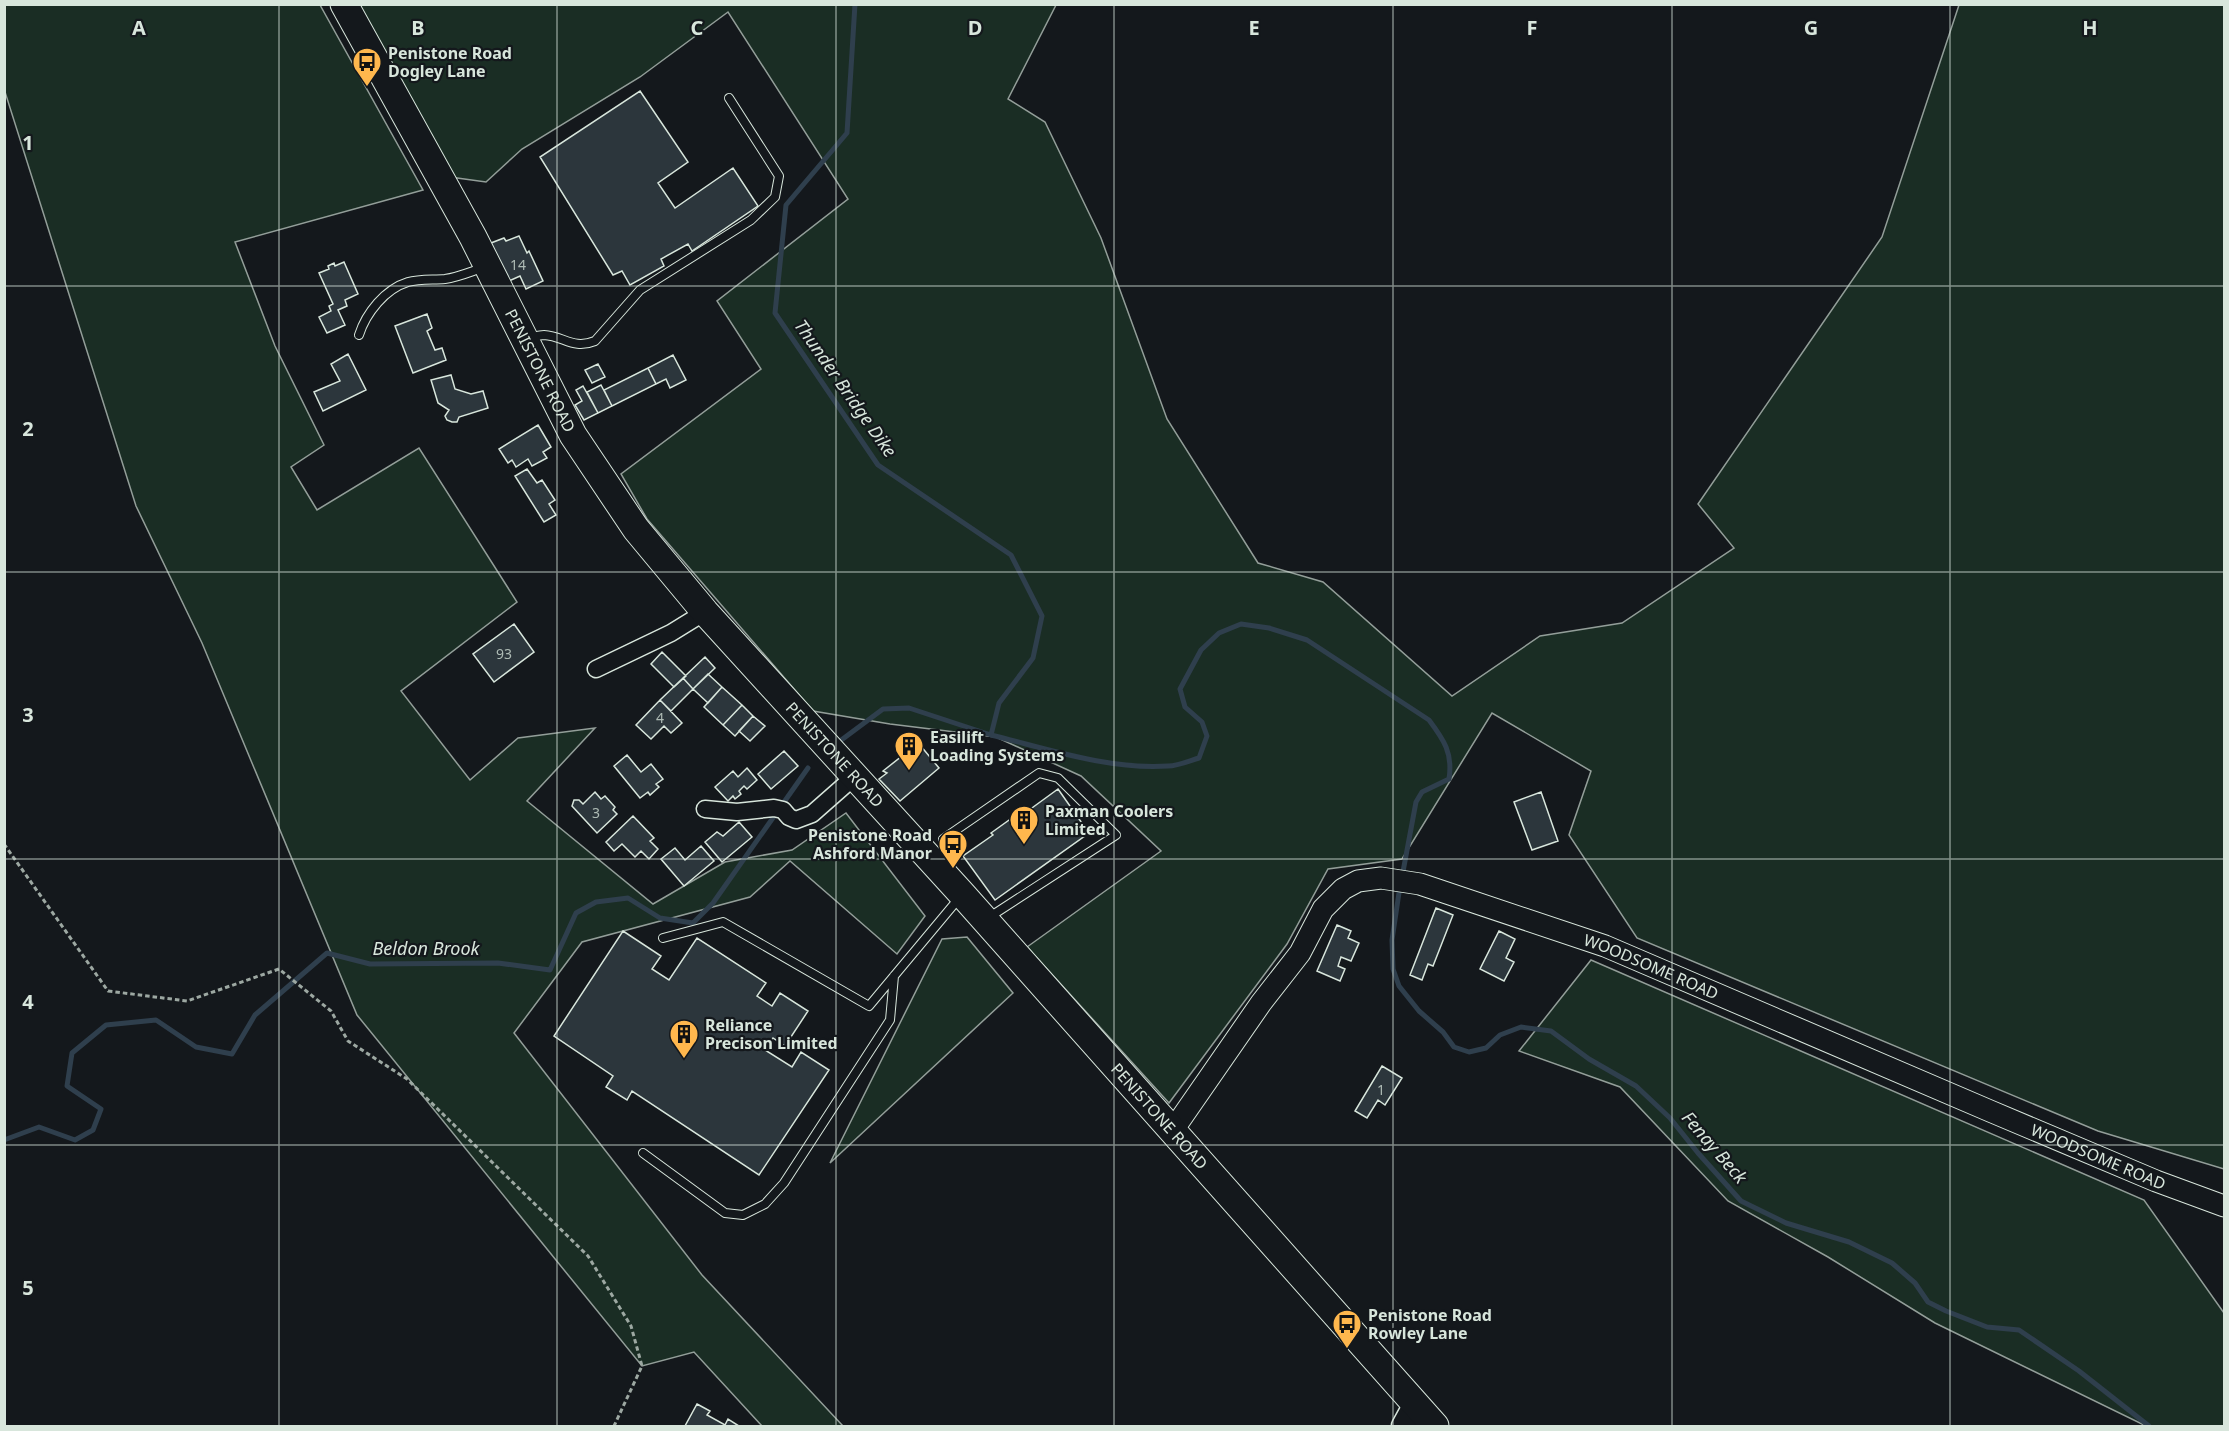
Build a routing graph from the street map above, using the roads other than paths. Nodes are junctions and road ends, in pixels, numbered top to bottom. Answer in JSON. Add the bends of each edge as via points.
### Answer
{"nodes":[{"id":1,"x":344,"y":4,"type":"edge"},
{"id":2,"x":729,"y":98,"type":"dead end"},
{"id":3,"x":488,"y":266,"type":"junction"},
{"id":4,"x":359,"y":335,"type":"dead end"},
{"id":5,"x":526,"y":339,"type":"junction"},
{"id":6,"x":705,"y":612,"type":"junction"},
{"id":7,"x":596,"y":669,"type":"dead end"},
{"id":8,"x":854,"y":777,"type":"junction"},
{"id":9,"x":705,"y":809,"type":"dead end"},
{"id":10,"x":943,"y":839,"type":"dead end"},
{"id":11,"x":962,"y":894,"type":"junction"},
{"id":12,"x":985,"y":920,"type":"junction"},
{"id":13,"x":663,"y":938,"type":"dead end"},
{"id":14,"x":894,"y":976,"type":"junction"},
{"id":15,"x":1173,"y":1130,"type":"junction"},
{"id":16,"x":643,"y":1153,"type":"dead end"},
{"id":17,"x":2224,"y":1206,"type":"edge"},
{"id":18,"x":1409,"y":1415,"type":"edge"},
{"id":19,"x":1435,"y":1426,"type":"edge"}],
"edges":[{"from":1,"to":3,"type":"highway","name":"PENISTONE ROAD"},
{"from":2,"to":5,"type":"lane","via":[[779,176],[775,197],[751,220],[640,290],[595,341],[574,344],[543,335]]},
{"from":3,"to":4,"type":"lane","via":[[445,279],[407,282],[377,303]]},
{"from":3,"to":5,"type":"highway","name":"PENISTONE ROAD"},
{"from":5,"to":6,"type":"highway","name":"PENISTONE ROAD","via":[[573,435],[636,529]]},
{"from":6,"to":7,"type":"street"},
{"from":6,"to":8,"type":"highway","name":"PENISTONE ROAD"},
{"from":8,"to":9,"type":"street","via":[[812,814],[796,820],[778,809]]},
{"from":8,"to":11,"type":"highway","name":"PENISTONE ROAD"},
{"from":10,"to":12,"type":"lane","via":[[1040,773],[1058,778],[1116,835]]},
{"from":11,"to":12,"type":"highway","name":"PENISTONE ROAD"},
{"from":11,"to":14,"type":"lane"},
{"from":12,"to":15,"type":"highway","name":"PENISTONE ROAD"},
{"from":13,"to":14,"type":"lane","via":[[723,922],[869,1006]]},
{"from":14,"to":16,"type":"lane","via":[[890,1020],[784,1183],[765,1204],[743,1215],[725,1213]]},
{"from":15,"to":17,"type":"street","name":"WOODSOME ROAD","via":[[1300,953],[1323,909],[1343,889],[1358,881],[1381,878],[1420,884],[1605,946],[2063,1142]]},
{"from":15,"to":18,"type":"highway","name":"PENISTONE ROAD"},
{"from":18,"to":19,"type":"highway","name":"PENISTONE ROAD"}]}
